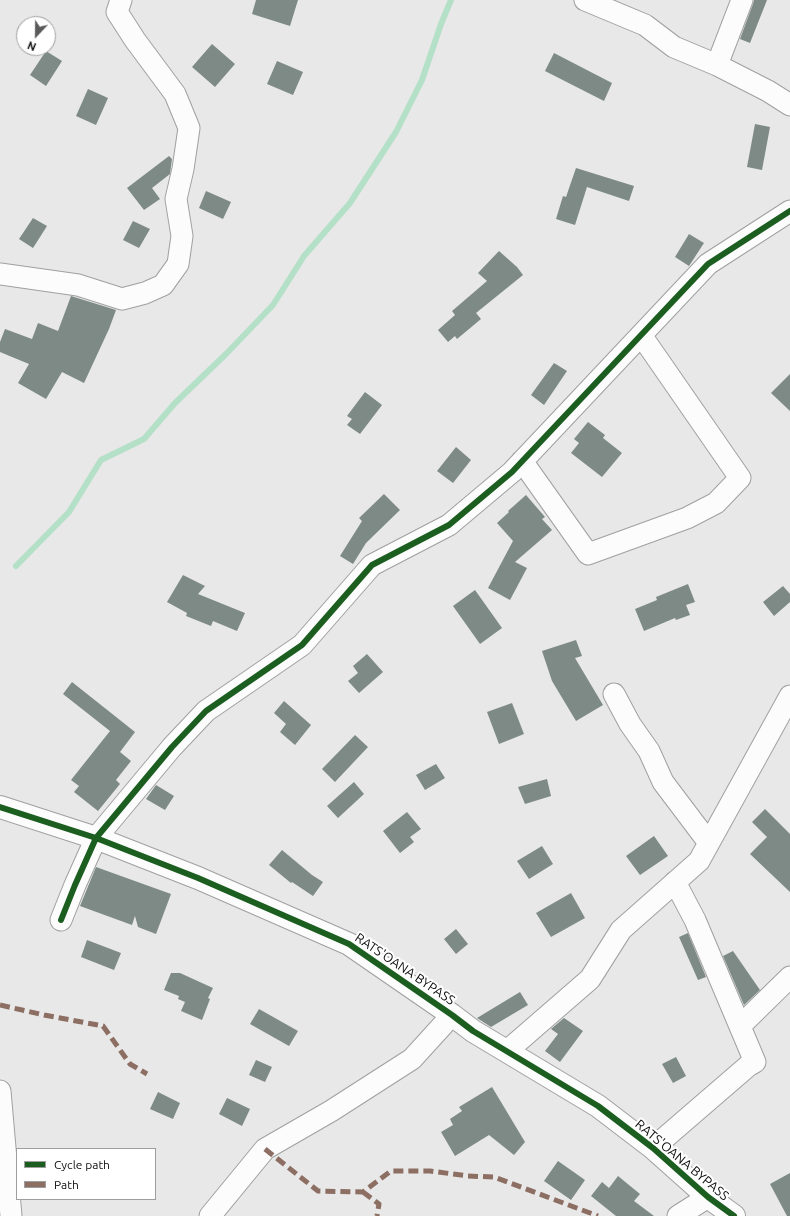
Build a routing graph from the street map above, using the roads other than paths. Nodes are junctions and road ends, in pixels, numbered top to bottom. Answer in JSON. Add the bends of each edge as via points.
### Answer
{"nodes":[{"id":1,"x":121,"y":0,"type":"edge"},
{"id":2,"x":585,"y":0,"type":"edge"},
{"id":3,"x":627,"y":0,"type":"edge"},
{"id":4,"x":742,"y":0,"type":"edge"},
{"id":5,"x":645,"y":25,"type":"junction"},
{"id":6,"x":717,"y":66,"type":"junction"},
{"id":7,"x":790,"y":105,"type":"edge"},
{"id":8,"x":790,"y":211,"type":"edge"},
{"id":9,"x":0,"y":274,"type":"edge"},
{"id":10,"x":641,"y":335,"type":"junction"},
{"id":11,"x":522,"y":461,"type":"junction"},
{"id":12,"x":614,"y":694,"type":"dead end"},
{"id":13,"x":790,"y":696,"type":"edge"},
{"id":14,"x":0,"y":807,"type":"edge"},
{"id":15,"x":96,"y":838,"type":"junction"},
{"id":16,"x":709,"y":843,"type":"junction"},
{"id":17,"x":675,"y":882,"type":"junction"},
{"id":18,"x":61,"y":920,"type":"dead end"},
{"id":19,"x":790,"y":977,"type":"edge"},
{"id":20,"x":452,"y":1015,"type":"junction"},
{"id":21,"x":740,"y":1026,"type":"junction"},
{"id":22,"x":507,"y":1051,"type":"junction"},
{"id":23,"x":0,"y":1091,"type":"edge"},
{"id":24,"x":653,"y":1148,"type":"junction"},
{"id":25,"x":708,"y":1197,"type":"junction"},
{"id":26,"x":11,"y":1216,"type":"edge"},
{"id":27,"x":210,"y":1216,"type":"edge"},
{"id":28,"x":678,"y":1216,"type":"edge"},
{"id":29,"x":734,"y":1216,"type":"edge"}],
"edges":[{"from":1,"to":9,"type":"street","via":[[117,12],[175,94],[190,128],[176,199],[182,236],[178,264],[163,286],[122,299],[78,285]]},
{"from":2,"to":5,"type":"street"},
{"from":3,"to":5,"type":"street","via":[[628,5]]},
{"from":4,"to":6,"type":"street"},
{"from":5,"to":6,"type":"street","via":[[674,47]]},
{"from":6,"to":7,"type":"street"},
{"from":8,"to":10,"type":"street","via":[[708,264]]},
{"from":10,"to":11,"type":"street"},
{"from":10,"to":11,"type":"street","via":[[740,478],[716,503],[687,518],[588,554]]},
{"from":11,"to":15,"type":"street","via":[[449,526],[372,565],[302,645],[206,711],[172,747]]},
{"from":12,"to":16,"type":"street","via":[[648,750],[663,782]]},
{"from":13,"to":16,"type":"street"},
{"from":14,"to":15,"type":"street","name":"RATS'OANA BYPASS"},
{"from":15,"to":18,"type":"street"},
{"from":15,"to":20,"type":"street","name":"RATS'OANA BYPASS","via":[[198,878],[349,944]]},
{"from":16,"to":17,"type":"street","via":[[698,861]]},
{"from":17,"to":21,"type":"street","via":[[695,920]]},
{"from":17,"to":22,"type":"street","via":[[621,930],[590,979]]},
{"from":19,"to":21,"type":"street"},
{"from":20,"to":22,"type":"street","name":"RATS'OANA BYPASS"},
{"from":20,"to":27,"type":"street","via":[[412,1059],[332,1111],[265,1149]]},
{"from":21,"to":24,"type":"street","via":[[755,1062]]},
{"from":22,"to":24,"type":"street","name":"RATS'OANA BYPASS","via":[[598,1106]]},
{"from":23,"to":26,"type":"street"},
{"from":24,"to":25,"type":"street","name":"RATS'OANA BYPASS"},
{"from":25,"to":28,"type":"street"},
{"from":25,"to":29,"type":"street","name":"RATS'OANA BYPASS"}]}
